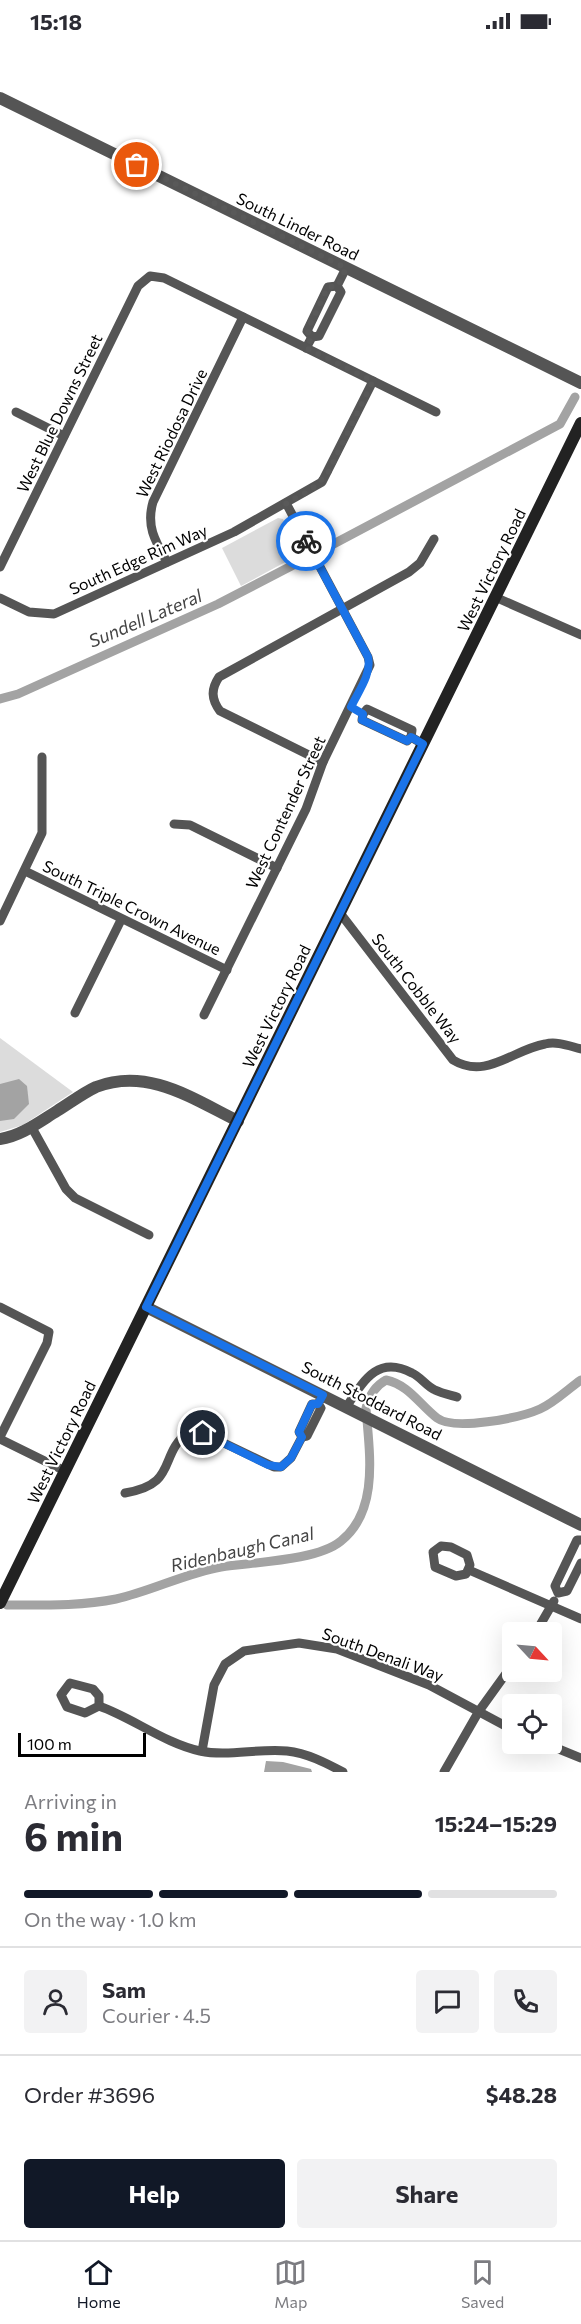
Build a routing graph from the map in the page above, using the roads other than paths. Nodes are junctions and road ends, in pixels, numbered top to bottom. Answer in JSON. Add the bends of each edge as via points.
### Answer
{"nodes":[{"id":1,"x":0,"y":98,"type":"edge"},
{"id":2,"x":346,"y":268,"type":"junction"},
{"id":3,"x":243,"y":317,"type":"junction"},
{"id":4,"x":306,"y":348,"type":"junction"},
{"id":5,"x":373,"y":381,"type":"junction"},
{"id":6,"x":581,"y":383,"type":"edge"},
{"id":7,"x":16,"y":412,"type":"dead end"},
{"id":8,"x":436,"y":412,"type":"dead end"},
{"id":9,"x":581,"y":423,"type":"edge"},
{"id":10,"x":64,"y":436,"type":"junction"},
{"id":11,"x":286,"y":503,"type":"junction"},
{"id":12,"x":434,"y":539,"type":"dead end"},
{"id":13,"x":167,"y":562,"type":"junction"},
{"id":14,"x":0,"y":567,"type":"edge"},
{"id":15,"x":495,"y":597,"type":"junction"},
{"id":16,"x":0,"y":598,"type":"edge"},
{"id":17,"x":343,"y":609,"type":"junction"},
{"id":18,"x":581,"y":635,"type":"edge"},
{"id":19,"x":351,"y":707,"type":"junction"},
{"id":20,"x":423,"y":744,"type":"junction"},
{"id":21,"x":42,"y":757,"type":"dead end"},
{"id":22,"x":323,"y":762,"type":"junction"},
{"id":23,"x":174,"y":824,"type":"dead end"},
{"id":24,"x":277,"y":868,"type":"junction"},
{"id":25,"x":25,"y":871,"type":"junction"},
{"id":26,"x":340,"y":914,"type":"junction"},
{"id":27,"x":121,"y":920,"type":"junction"},
{"id":28,"x":0,"y":921,"type":"edge"},
{"id":29,"x":227,"y":970,"type":"junction"},
{"id":30,"x":75,"y":1013,"type":"dead end"},
{"id":31,"x":204,"y":1015,"type":"dead end"},
{"id":32,"x":581,"y":1049,"type":"edge"},
{"id":33,"x":238,"y":1121,"type":"junction"},
{"id":34,"x":31,"y":1126,"type":"junction"},
{"id":35,"x":0,"y":1139,"type":"edge"},
{"id":36,"x":149,"y":1235,"type":"dead end"},
{"id":37,"x":0,"y":1306,"type":"edge"},
{"id":38,"x":146,"y":1307,"type":"junction"},
{"id":39,"x":457,"y":1397,"type":"dead end"},
{"id":40,"x":321,"y":1399,"type":"junction"},
{"id":41,"x":353,"y":1409,"type":"junction"},
{"id":42,"x":0,"y":1438,"type":"edge"},
{"id":43,"x":65,"y":1471,"type":"junction"},
{"id":44,"x":125,"y":1493,"type":"dead end"},
{"id":45,"x":581,"y":1525,"type":"edge"},
{"id":46,"x":581,"y":1540,"type":"edge"},
{"id":47,"x":581,"y":1563,"type":"edge"},
{"id":48,"x":469,"y":1570,"type":"dead end"},
{"id":49,"x":558,"y":1593,"type":"junction"},
{"id":50,"x":0,"y":1604,"type":"edge"},
{"id":51,"x":552,"y":1604,"type":"junction"},
{"id":52,"x":581,"y":1618,"type":"edge"},
{"id":53,"x":542,"y":1622,"type":"edge"},
{"id":54,"x":502,"y":1679,"type":"edge"},
{"id":55,"x":99,"y":1706,"type":"dead end"},
{"id":56,"x":478,"y":1711,"type":"junction"},
{"id":57,"x":502,"y":1724,"type":"edge"},
{"id":58,"x":562,"y":1750,"type":"edge"},
{"id":59,"x":202,"y":1751,"type":"junction"},
{"id":60,"x":581,"y":1758,"type":"edge"},
{"id":61,"x":329,"y":1769,"type":"edge"},
{"id":62,"x":343,"y":1772,"type":"edge"},
{"id":63,"x":444,"y":1772,"type":"edge"}],
"edges":[{"from":1,"to":2,"type":"street","name":"South Linder Road"},
{"from":2,"to":4,"type":"street","via":[[338,286],[341,292],[319,336],[312,337]]},
{"from":2,"to":6,"type":"street","name":"South Linder Road"},
{"from":3,"to":4,"type":"street"},
{"from":3,"to":10,"type":"street","name":"West Blue Downs Street","via":[[164,278],[150,276],[138,286]]},
{"from":3,"to":13,"type":"street","name":"West Riodosa Drive","via":[[153,502],[148,519]]},
{"from":4,"to":5,"type":"street"},
{"from":5,"to":8,"type":"street"},
{"from":5,"to":11,"type":"street","name":"South Edge Rim Way","via":[[328,473],[311,490]]},
{"from":7,"to":10,"type":"street"},
{"from":9,"to":15,"type":"main road","name":"West Victory Road"},
{"from":10,"to":14,"type":"street","name":"West Blue Downs Street"},
{"from":11,"to":13,"type":"street","name":"South Edge Rim Way"},
{"from":11,"to":17,"type":"street"},
{"from":12,"to":17,"type":"street","via":[[420,563],[409,572]]},
{"from":13,"to":16,"type":"street","name":"South Edge Rim Way","via":[[54,614],[30,612]]},
{"from":15,"to":18,"type":"street"},
{"from":15,"to":20,"type":"main road","name":"West Victory Road"},
{"from":17,"to":19,"type":"street","name":"West Contender Street","via":[[370,665]]},
{"from":17,"to":22,"type":"street","via":[[219,677],[213,692],[220,711]]},
{"from":19,"to":20,"type":"street","via":[[363,714],[367,709],[412,730],[411,737]]},
{"from":19,"to":22,"type":"street","name":"West Contender Street"},
{"from":20,"to":26,"type":"main road","name":"West Victory Road"},
{"from":21,"to":25,"type":"street","via":[[42,833]]},
{"from":22,"to":24,"type":"street","name":"West Contender Street","via":[[306,809]]},
{"from":23,"to":24,"type":"street","via":[[190,825]]},
{"from":24,"to":29,"type":"street","name":"West Contender Street"},
{"from":25,"to":27,"type":"street","name":"South Triple Crown Avenue"},
{"from":25,"to":28,"type":"street"},
{"from":26,"to":32,"type":"street","name":"South Cobble Way","via":[[453,1060],[463,1066],[482,1068],[545,1044]]},
{"from":26,"to":33,"type":"main road","name":"West Victory Road"},
{"from":27,"to":29,"type":"street","name":"South Triple Crown Avenue"},
{"from":27,"to":30,"type":"street"},
{"from":29,"to":31,"type":"street","name":"West Contender Street"},
{"from":33,"to":34,"type":"street","via":[[164,1085],[138,1079],[95,1088]]},
{"from":33,"to":38,"type":"main road","name":"West Victory Road"},
{"from":34,"to":35,"type":"street","via":[[15,1136]]},
{"from":34,"to":36,"type":"street","via":[[75,1198]]},
{"from":37,"to":42,"type":"street","via":[[49,1332]]},
{"from":38,"to":40,"type":"street","name":"South Stoddard Road"},
{"from":38,"to":43,"type":"main road","name":"West Victory Road"},
{"from":39,"to":41,"type":"street","via":[[434,1390],[396,1365],[378,1369],[362,1383]]},
{"from":40,"to":41,"type":"street","name":"South Stoddard Road"},
{"from":40,"to":44,"type":"street","via":[[312,1404],[299,1432],[302,1437],[286,1464],[274,1467],[203,1433],[189,1431],[179,1441],[158,1480],[143,1490]]},
{"from":41,"to":45,"type":"street","name":"South Stoddard Road"},
{"from":42,"to":43,"type":"street"},
{"from":43,"to":50,"type":"main road","name":"West Victory Road"},
{"from":46,"to":49,"type":"street","via":[[577,1540],[555,1586]]},
{"from":47,"to":49,"type":"street","via":[[567,1591]]},
{"from":48,"to":51,"type":"street"},
{"from":49,"to":51,"type":"street"},
{"from":51,"to":52,"type":"street"},
{"from":51,"to":53,"type":"street"},
{"from":54,"to":56,"type":"street"},
{"from":55,"to":59,"type":"street"},
{"from":56,"to":57,"type":"street","name":"South Denali Way"},
{"from":56,"to":59,"type":"street","name":"South Denali Way","via":[[429,1685],[338,1649],[299,1643],[255,1648],[233,1657],[218,1674]]},
{"from":56,"to":63,"type":"street"},
{"from":58,"to":60,"type":"street"},
{"from":59,"to":61,"type":"street","via":[[287,1751]]},
{"from":61,"to":62,"type":"street"}]}
